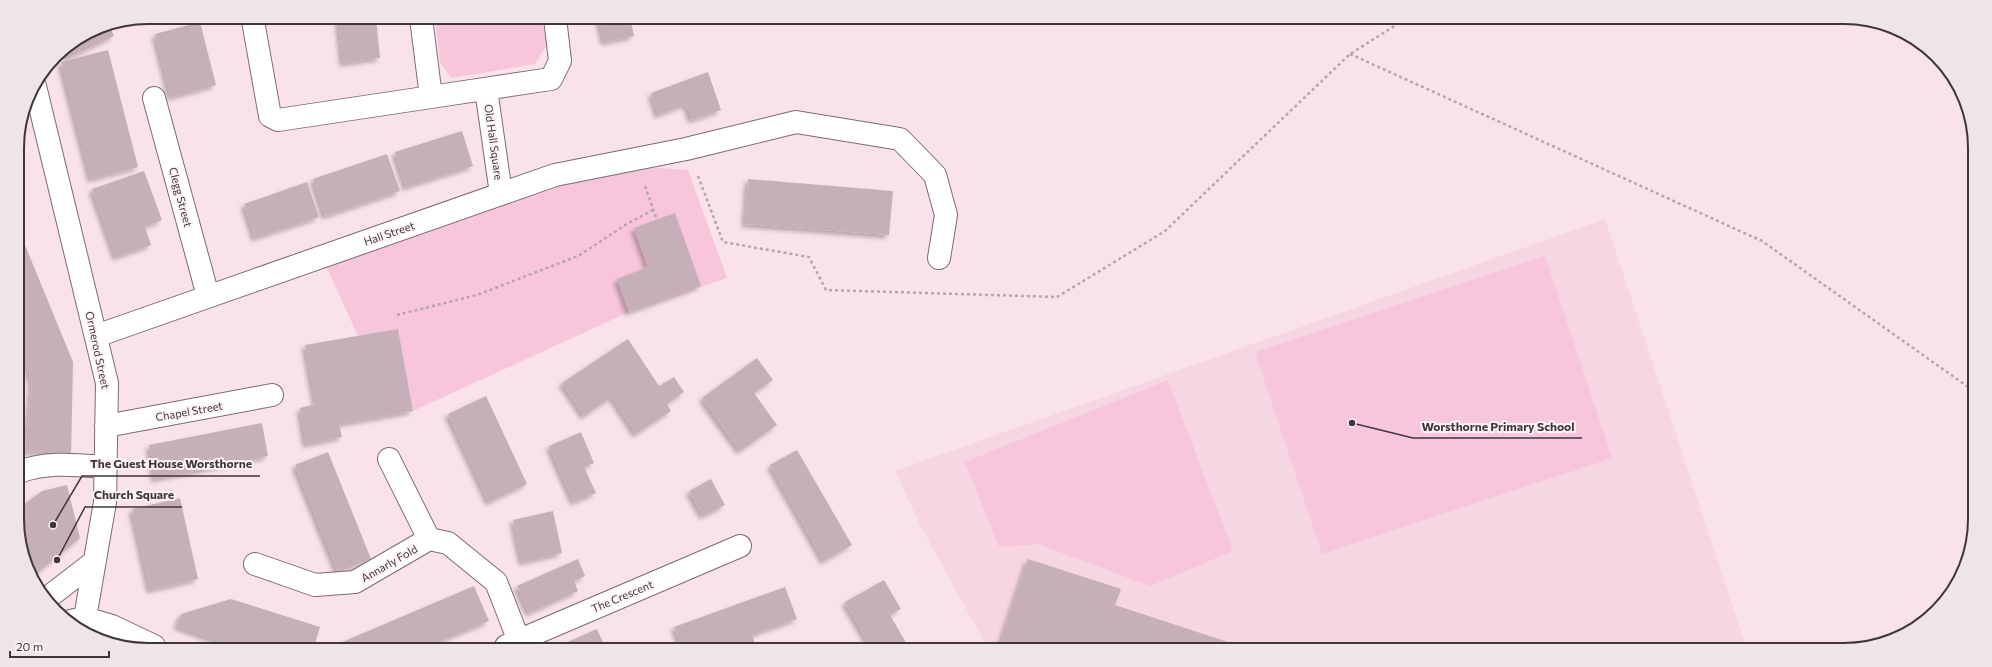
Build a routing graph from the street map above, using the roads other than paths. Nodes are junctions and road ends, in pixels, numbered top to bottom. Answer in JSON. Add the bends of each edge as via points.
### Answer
{"nodes":[{"id":1,"x":254,"y":24,"type":"edge"},
{"id":2,"x":422,"y":24,"type":"edge"},
{"id":3,"x":556,"y":24,"type":"edge"},
{"id":4,"x":486,"y":89,"type":"junction"},
{"id":5,"x":37,"y":93,"type":"edge"},
{"id":6,"x":431,"y":97,"type":"junction"},
{"id":7,"x":154,"y":98,"type":"dead end"},
{"id":8,"x":501,"y":194,"type":"junction"},
{"id":9,"x":939,"y":258,"type":"dead end"},
{"id":10,"x":208,"y":296,"type":"junction"},
{"id":11,"x":96,"y":336,"type":"junction"},
{"id":12,"x":272,"y":396,"type":"dead end"},
{"id":13,"x":106,"y":426,"type":"junction"},
{"id":14,"x":389,"y":459,"type":"dead end"},
{"id":15,"x":106,"y":467,"type":"junction"},
{"id":16,"x":24,"y":470,"type":"edge"},
{"id":17,"x":429,"y":539,"type":"junction"},
{"id":18,"x":740,"y":546,"type":"dead end"},
{"id":19,"x":94,"y":562,"type":"junction"},
{"id":20,"x":255,"y":564,"type":"dead end"},
{"id":21,"x":50,"y":596,"type":"edge"},
{"id":22,"x":78,"y":621,"type":"edge"},
{"id":23,"x":82,"y":623,"type":"edge"},
{"id":24,"x":148,"y":643,"type":"edge"},
{"id":25,"x":512,"y":643,"type":"edge"},
{"id":26,"x":514,"y":643,"type":"edge"}],
"edges":[{"from":1,"to":6,"type":"street","name":"Old Hall Square","via":[[270,116],[278,120]]},
{"from":2,"to":6,"type":"street"},
{"from":3,"to":4,"type":"street","name":"Old Hall Square","via":[[560,61],[550,79]]},
{"from":4,"to":6,"type":"street","name":"Old Hall Square"},
{"from":4,"to":8,"type":"street","name":"Old Hall Square"},
{"from":5,"to":11,"type":"street","name":"Ormerod Street"},
{"from":7,"to":10,"type":"street","name":"Clegg Street"},
{"from":8,"to":9,"type":"street","name":"Hall Street","via":[[555,175],[686,149],[796,122],[900,139],[935,175],[946,215]]},
{"from":8,"to":10,"type":"street","name":"Hall Street"},
{"from":10,"to":11,"type":"street","name":"Hall Street"},
{"from":11,"to":13,"type":"street","name":"Ormerod Street","via":[[107,383]]},
{"from":12,"to":13,"type":"street","name":"Chapel Street"},
{"from":13,"to":15,"type":"street","name":"Ormerod Street"},
{"from":14,"to":17,"type":"street","name":"Annarly Fold"},
{"from":15,"to":16,"type":"street","via":[[64,465]]},
{"from":15,"to":19,"type":"street","name":"Ormerod Street","via":[[105,502]]},
{"from":17,"to":20,"type":"street","name":"Annarly Fold","via":[[356,582],[315,585]]},
{"from":17,"to":25,"type":"street","name":"Annarly Fold","via":[[448,543],[496,582]]},
{"from":18,"to":26,"type":"street","name":"The Crescent"},
{"from":19,"to":21,"type":"street"},
{"from":19,"to":22,"type":"street","name":"Ormerod Street"},
{"from":23,"to":24,"type":"street","via":[[112,626]]}]}
